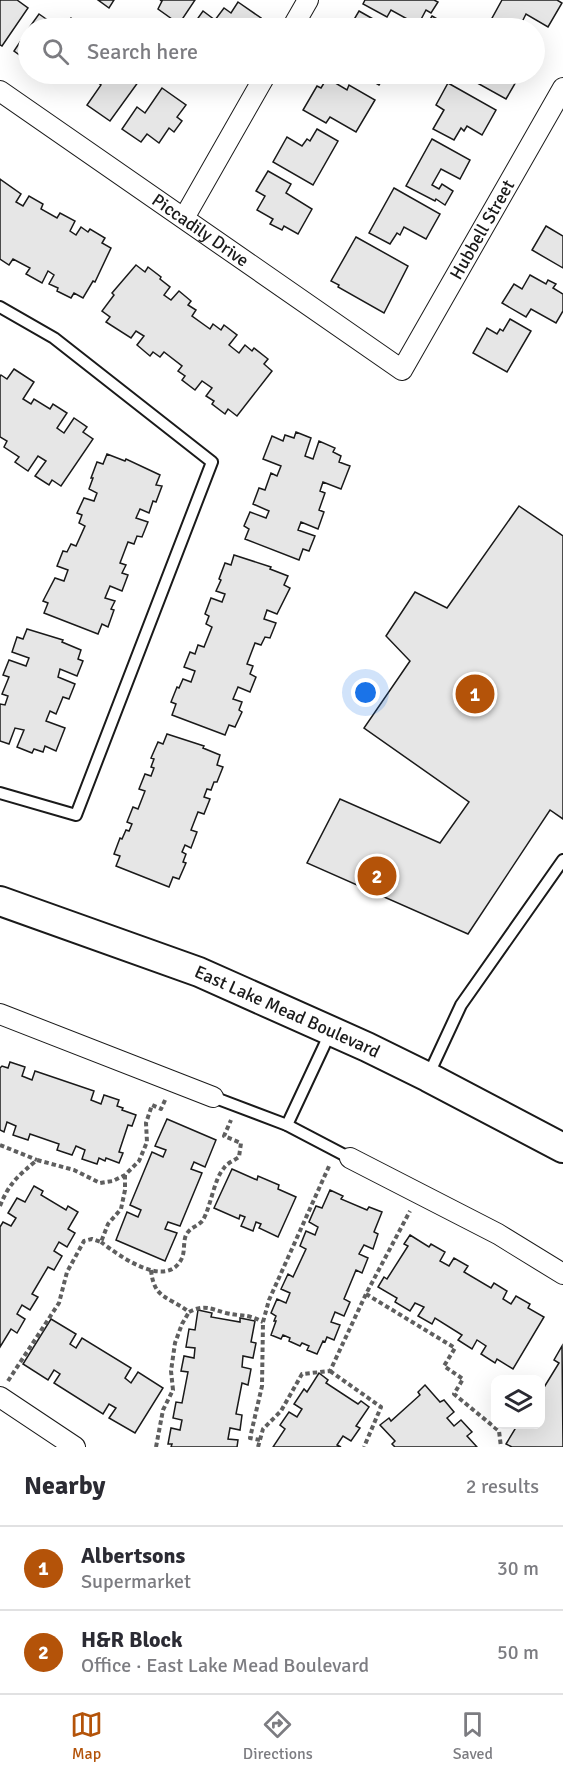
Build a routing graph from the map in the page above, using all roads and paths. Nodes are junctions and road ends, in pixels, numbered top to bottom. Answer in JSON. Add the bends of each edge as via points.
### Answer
{"nodes":[{"id":1,"x":308,"y":0,"type":"edge"},
{"id":2,"x":298,"y":18,"type":"edge"},
{"id":3,"x":260,"y":84,"type":"edge"},
{"id":4,"x":563,"y":88,"type":"edge"},
{"id":5,"x":0,"y":91,"type":"edge"},
{"id":6,"x":184,"y":218,"type":"junction"},
{"id":7,"x":0,"y":307,"type":"edge"},
{"id":8,"x":402,"y":370,"type":"joint"},
{"id":9,"x":0,"y":793,"type":"edge"},
{"id":10,"x":563,"y":860,"type":"edge"},
{"id":11,"x":0,"y":901,"type":"edge"},
{"id":12,"x":0,"y":1014,"type":"edge"},
{"id":13,"x":331,"y":1031,"type":"junction"},
{"id":14,"x":428,"y":1077,"type":"junction"},
{"id":15,"x":172,"y":1081,"type":"junction"},
{"id":16,"x":213,"y":1097,"type":"joint"},
{"id":17,"x":237,"y":1106,"type":"junction"},
{"id":18,"x":287,"y":1125,"type":"junction"},
{"id":19,"x":0,"y":1145,"type":"edge"},
{"id":20,"x":563,"y":1148,"type":"edge"},
{"id":21,"x":343,"y":1154,"type":"junction"},
{"id":22,"x":38,"y":1160,"type":"junction"},
{"id":23,"x":125,"y":1175,"type":"junction"},
{"id":24,"x":419,"y":1194,"type":"junction"},
{"id":25,"x":0,"y":1206,"type":"edge"},
{"id":26,"x":101,"y":1242,"type":"junction"},
{"id":27,"x":151,"y":1269,"type":"junction"},
{"id":28,"x":563,"y":1274,"type":"edge"},
{"id":29,"x":366,"y":1294,"type":"junction"},
{"id":30,"x":189,"y":1312,"type":"junction"},
{"id":31,"x":263,"y":1322,"type":"junction"},
{"id":32,"x":330,"y":1371,"type":"junction"},
{"id":33,"x":3,"y":1390,"type":"edge"},
{"id":34,"x":260,"y":1440,"type":"junction"},
{"id":35,"x":75,"y":1447,"type":"edge"},
{"id":36,"x":156,"y":1447,"type":"edge"},
{"id":37,"x":258,"y":1447,"type":"edge"},
{"id":38,"x":364,"y":1447,"type":"edge"},
{"id":39,"x":501,"y":1447,"type":"edge"}],
"edges":[{"from":1,"to":2,"type":"street"},
{"from":3,"to":6,"type":"street"},
{"from":4,"to":8,"type":"street","name":"Hubbell Street"},
{"from":5,"to":6,"type":"street","name":"Piccadily Drive"},
{"from":6,"to":8,"type":"street","name":"Piccadily Drive"},
{"from":7,"to":9,"type":"lane","via":[[54,338],[212,462],[76,815]]},
{"from":10,"to":14,"type":"lane","via":[[462,1005]]},
{"from":11,"to":13,"type":"main road","name":"East Lake Mead Boulevard","via":[[199,972]]},
{"from":12,"to":15,"type":"street"},
{"from":13,"to":14,"type":"main road","name":"East Lake Mead Boulevard"},
{"from":13,"to":18,"type":"lane"},
{"from":14,"to":20,"type":"main road","name":"East Lake Mead Boulevard"},
{"from":15,"to":16,"type":"street"},
{"from":15,"to":23,"type":"path","via":[[161,1109],[152,1105],[146,1123],[147,1142],[139,1161]]},
{"from":16,"to":17,"type":"lane"},
{"from":17,"to":18,"type":"lane"},
{"from":17,"to":27,"type":"path","via":[[224,1136],[241,1143],[239,1157],[224,1168],[202,1222],[185,1237],[182,1257],[175,1267]]},
{"from":18,"to":21,"type":"lane"},
{"from":19,"to":22,"type":"path"},
{"from":21,"to":24,"type":"street"},
{"from":21,"to":31,"type":"path","via":[[269,1300]]},
{"from":22,"to":23,"type":"path","via":[[100,1182]]},
{"from":22,"to":25,"type":"path","via":[[14,1180]]},
{"from":23,"to":26,"type":"path","via":[[121,1209],[108,1224]]},
{"from":24,"to":28,"type":"street","via":[[498,1234]]},
{"from":24,"to":29,"type":"path"},
{"from":26,"to":27,"type":"path","via":[[137,1266]]},
{"from":26,"to":33,"type":"path","via":[[84,1241],[67,1272],[59,1303]]},
{"from":27,"to":30,"type":"path","via":[[152,1284],[161,1295]]},
{"from":29,"to":32,"type":"path"},
{"from":29,"to":39,"type":"path","via":[[455,1348],[444,1366],[463,1379],[454,1394],[499,1431]]},
{"from":30,"to":31,"type":"path","via":[[211,1307]]},
{"from":30,"to":36,"type":"path","via":[[175,1343],[173,1390],[163,1410]]},
{"from":31,"to":34,"type":"path","via":[[262,1386],[250,1438]]},
{"from":32,"to":34,"type":"path","via":[[302,1374],[281,1411],[263,1429]]},
{"from":32,"to":38,"type":"path","via":[[381,1407]]},
{"from":33,"to":35,"type":"street"},
{"from":34,"to":37,"type":"path"}]}
